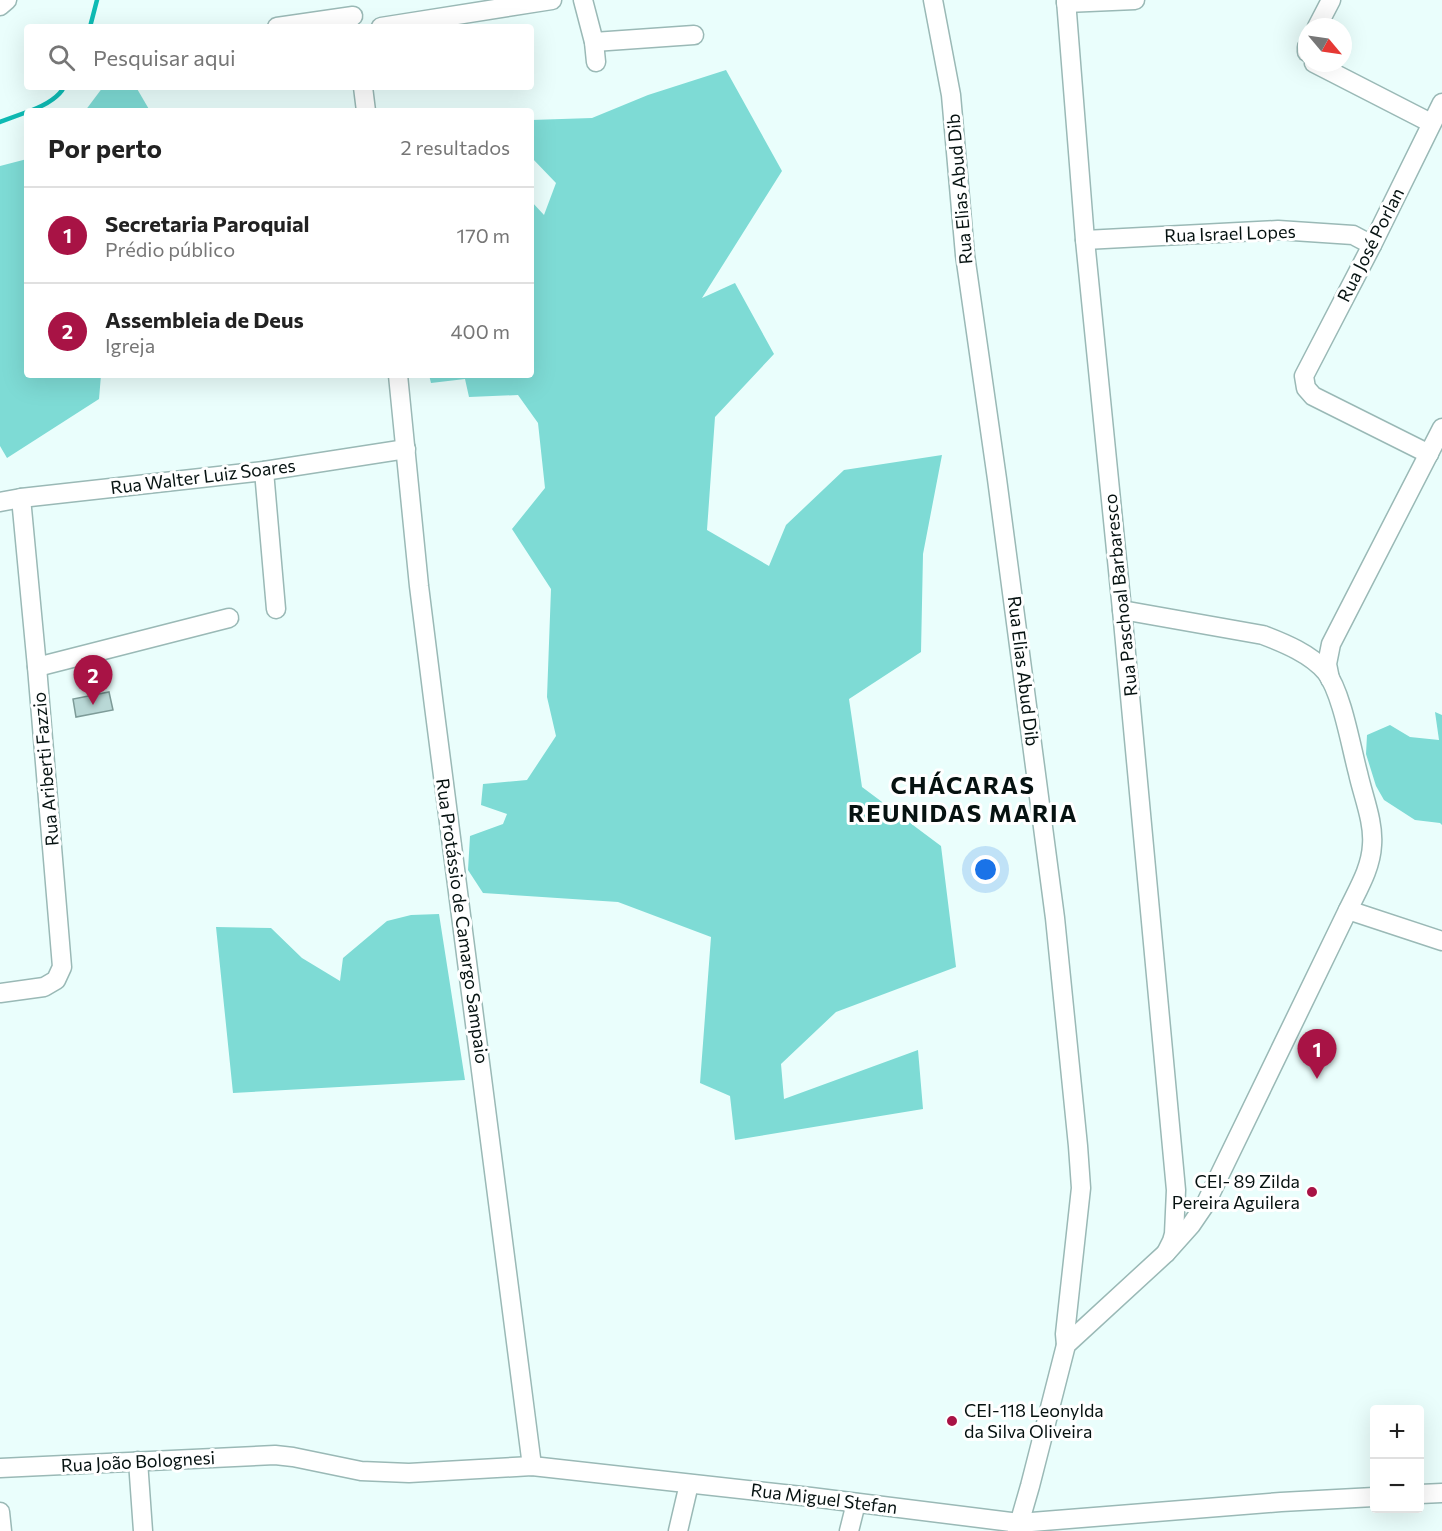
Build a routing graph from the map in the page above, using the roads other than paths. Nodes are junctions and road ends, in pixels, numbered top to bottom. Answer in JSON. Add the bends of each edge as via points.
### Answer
{"nodes":[{"id":1,"x":6,"y":0,"type":"edge"},
{"id":2,"x":552,"y":0,"type":"edge"},
{"id":3,"x":583,"y":0,"type":"edge"},
{"id":4,"x":933,"y":0,"type":"edge"},
{"id":5,"x":1135,"y":0,"type":"edge"},
{"id":6,"x":1330,"y":0,"type":"edge"},
{"id":7,"x":1066,"y":2,"type":"edge"},
{"id":8,"x":0,"y":6,"type":"edge"},
{"id":9,"x":353,"y":14,"type":"edge"},
{"id":10,"x":1321,"y":18,"type":"edge"},
{"id":11,"x":295,"y":24,"type":"edge"},
{"id":12,"x":400,"y":24,"type":"edge"},
{"id":13,"x":694,"y":35,"type":"dead end"},
{"id":14,"x":594,"y":42,"type":"junction"},
{"id":15,"x":596,"y":62,"type":"dead end"},
{"id":16,"x":1332,"y":72,"type":"edge"},
{"id":17,"x":363,"y":90,"type":"edge"},
{"id":18,"x":1442,"y":103,"type":"edge"},
{"id":19,"x":366,"y":108,"type":"edge"},
{"id":20,"x":1431,"y":123,"type":"junction"},
{"id":21,"x":1085,"y":240,"type":"junction"},
{"id":22,"x":1372,"y":245,"type":"junction"},
{"id":23,"x":398,"y":378,"type":"edge"},
{"id":24,"x":1442,"y":428,"type":"edge"},
{"id":25,"x":406,"y":449,"type":"junction"},
{"id":26,"x":1429,"y":454,"type":"junction"},
{"id":27,"x":264,"y":471,"type":"junction"},
{"id":28,"x":21,"y":498,"type":"junction"},
{"id":29,"x":0,"y":502,"type":"edge"},
{"id":30,"x":276,"y":609,"type":"dead end"},
{"id":31,"x":1122,"y":610,"type":"junction"},
{"id":32,"x":228,"y":618,"type":"dead end"},
{"id":33,"x":1337,"y":632,"type":"junction"},
{"id":34,"x":1312,"y":661,"type":"junction"},
{"id":35,"x":37,"y":667,"type":"junction"},
{"id":36,"x":1330,"y":679,"type":"junction"},
{"id":37,"x":1348,"y":909,"type":"junction"},
{"id":38,"x":1442,"y":941,"type":"edge"},
{"id":39,"x":0,"y":993,"type":"edge"},
{"id":40,"x":1176,"y":1190,"type":"junction"},
{"id":41,"x":1206,"y":1203,"type":"junction"},
{"id":42,"x":1166,"y":1253,"type":"junction"},
{"id":43,"x":1066,"y":1345,"type":"junction"},
{"id":44,"x":275,"y":1455,"type":"joint"},
{"id":45,"x":138,"y":1461,"type":"junction"},
{"id":46,"x":532,"y":1466,"type":"junction"},
{"id":47,"x":0,"y":1468,"type":"edge"},
{"id":48,"x":689,"y":1484,"type":"junction"},
{"id":49,"x":1442,"y":1493,"type":"edge"},
{"id":50,"x":1424,"y":1494,"type":"edge"},
{"id":51,"x":1370,"y":1497,"type":"edge"},
{"id":52,"x":856,"y":1503,"type":"junction"},
{"id":53,"x":0,"y":1512,"type":"edge"},
{"id":54,"x":1018,"y":1527,"type":"edge"},
{"id":55,"x":2,"y":1531,"type":"edge"},
{"id":56,"x":143,"y":1531,"type":"edge"},
{"id":57,"x":678,"y":1531,"type":"edge"},
{"id":58,"x":849,"y":1531,"type":"edge"}],
"edges":[{"from":1,"to":8,"type":"street"},
{"from":2,"to":12,"type":"street"},
{"from":3,"to":14,"type":"street"},
{"from":4,"to":43,"type":"street","name":"Rua Elias Abud Dib","via":[[951,95],[965,255],[1052,895],[1071,1078],[1081,1188]]},
{"from":5,"to":7,"type":"street"},
{"from":6,"to":10,"type":"street"},
{"from":7,"to":21,"type":"street","name":"Rua Paschoal Barbaresco"},
{"from":9,"to":11,"type":"street"},
{"from":13,"to":14,"type":"street"},
{"from":14,"to":15,"type":"street"},
{"from":16,"to":20,"type":"street"},
{"from":17,"to":19,"type":"street"},
{"from":18,"to":20,"type":"street","name":"Rua José Porlan"},
{"from":20,"to":22,"type":"street","name":"Rua José Porlan"},
{"from":21,"to":22,"type":"street","name":"Rua Israel Lopes","via":[[1278,230],[1353,235]]},
{"from":21,"to":31,"type":"street","name":"Rua Paschoal Barbaresco"},
{"from":22,"to":26,"type":"street","name":"Rua José Porlan","via":[[1304,375],[1306,388],[1313,396]]},
{"from":23,"to":25,"type":"street","name":"Rua Protássio de Camargo Sampaio"},
{"from":24,"to":26,"type":"street"},
{"from":25,"to":27,"type":"street","name":"Rua Walter Luiz Soares"},
{"from":25,"to":46,"type":"street","name":"Rua Protássio de Camargo Sampaio","via":[[419,586]]},
{"from":26,"to":33,"type":"street"},
{"from":27,"to":28,"type":"street","name":"Rua Walter Luiz Soares"},
{"from":27,"to":30,"type":"street"},
{"from":28,"to":29,"type":"street","name":"Rua Walter Luiz Soares"},
{"from":28,"to":35,"type":"street","name":"Rua Ariberti Fazzio"},
{"from":31,"to":34,"type":"street","via":[[1263,635]]},
{"from":31,"to":40,"type":"street","name":"Rua Paschoal Barbaresco"},
{"from":32,"to":35,"type":"street"},
{"from":33,"to":34,"type":"street"},
{"from":33,"to":36,"type":"street","via":[[1327,657]]},
{"from":34,"to":36,"type":"street"},
{"from":35,"to":39,"type":"street","name":"Rua Ariberti Fazzio","via":[[62,967],[56,980],[44,987]]},
{"from":36,"to":37,"type":"street","via":[[1339,700],[1373,843],[1370,862]]},
{"from":37,"to":38,"type":"street"},
{"from":37,"to":41,"type":"street"},
{"from":40,"to":41,"type":"street","via":[[1189,1201]]},
{"from":40,"to":42,"type":"street","name":"Rua Paschoal Barbaresco","via":[[1173,1241]]},
{"from":41,"to":42,"type":"street"},
{"from":42,"to":43,"type":"street"},
{"from":43,"to":54,"type":"street","name":"Rua Elias Abud Dib"},
{"from":44,"to":45,"type":"street","name":"Rua João Bolognesi"},
{"from":44,"to":46,"type":"street","name":"Rua Miguel Stefan","via":[[361,1471],[409,1473]]},
{"from":45,"to":47,"type":"street","name":"Rua João Bolognesi"},
{"from":45,"to":56,"type":"street"},
{"from":46,"to":48,"type":"street","name":"Rua Miguel Stefan"},
{"from":48,"to":52,"type":"street","name":"Rua Miguel Stefan"},
{"from":48,"to":57,"type":"street"},
{"from":49,"to":50,"type":"street"},
{"from":51,"to":54,"type":"street","name":"Rua Miguel Stefan"},
{"from":52,"to":54,"type":"street","name":"Rua Miguel Stefan"},
{"from":52,"to":58,"type":"street"},
{"from":53,"to":55,"type":"street"}]}
